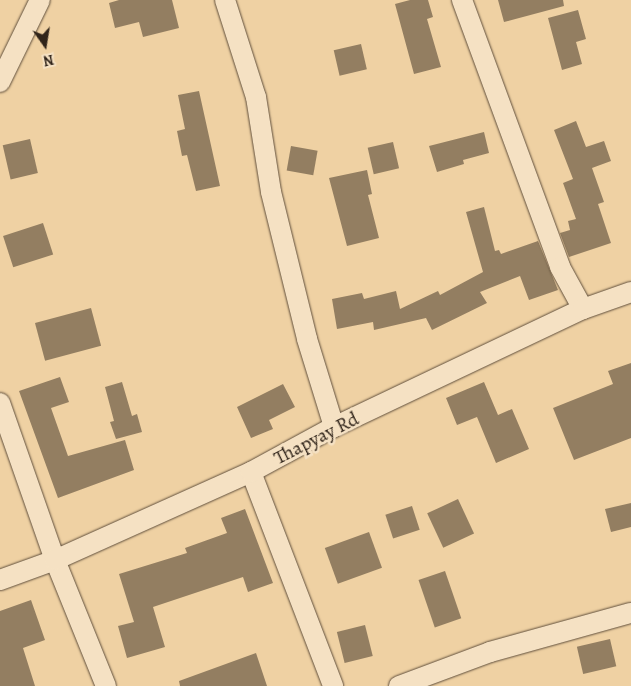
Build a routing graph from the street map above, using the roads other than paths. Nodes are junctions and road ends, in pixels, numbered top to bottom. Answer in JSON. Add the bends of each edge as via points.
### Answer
{"nodes":[{"id":1,"x":40,"y":0,"type":"edge"},
{"id":2,"x":225,"y":0,"type":"edge"},
{"id":3,"x":462,"y":0,"type":"edge"},
{"id":4,"x":0,"y":82,"type":"edge"},
{"id":5,"x":631,"y":292,"type":"edge"},
{"id":6,"x":583,"y":309,"type":"junction"},
{"id":7,"x":0,"y":403,"type":"edge"},
{"id":8,"x":334,"y":427,"type":"junction"},
{"id":9,"x":251,"y":472,"type":"junction"},
{"id":10,"x":55,"y":560,"type":"junction"},
{"id":11,"x":0,"y":580,"type":"edge"},
{"id":12,"x":631,"y":613,"type":"edge"},
{"id":13,"x":106,"y":686,"type":"edge"},
{"id":14,"x":333,"y":686,"type":"edge"},
{"id":15,"x":399,"y":686,"type":"edge"}],
"edges":[{"from":1,"to":4,"type":"street"},
{"from":2,"to":8,"type":"street","via":[[256,97],[271,192],[307,339]]},
{"from":3,"to":6,"type":"street","via":[[560,268]]},
{"from":5,"to":6,"type":"street","name":"Thapyay Rd"},
{"from":6,"to":8,"type":"street","name":"Thapyay Rd"},
{"from":7,"to":10,"type":"street"},
{"from":8,"to":9,"type":"street","name":"Thapyay Rd"},
{"from":9,"to":10,"type":"street","name":"Thapyay Rd"},
{"from":9,"to":14,"type":"street"},
{"from":10,"to":11,"type":"street","name":"Thapyay Rd"},
{"from":10,"to":13,"type":"street"},
{"from":12,"to":15,"type":"street","via":[[490,652]]}]}
